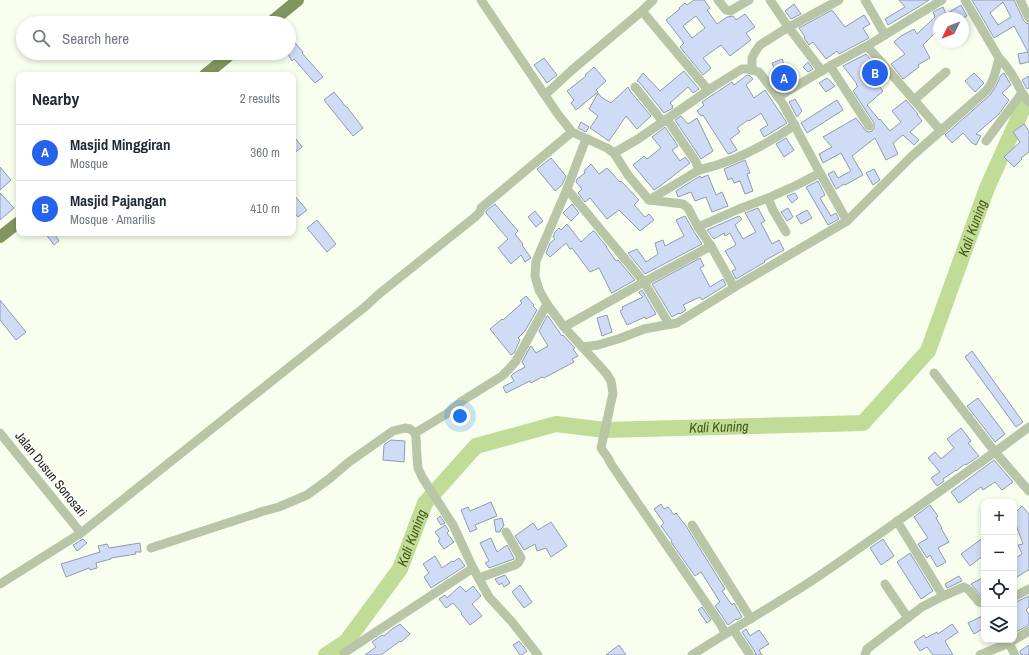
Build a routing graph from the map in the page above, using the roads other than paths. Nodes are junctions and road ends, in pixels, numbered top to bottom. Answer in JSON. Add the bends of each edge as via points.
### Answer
{"nodes":[{"id":1,"x":298,"y":0,"type":"edge"},
{"id":2,"x":481,"y":0,"type":"edge"},
{"id":3,"x":652,"y":0,"type":"edge"},
{"id":4,"x":718,"y":0,"type":"edge"},
{"id":5,"x":749,"y":0,"type":"edge"},
{"id":6,"x":770,"y":0,"type":"edge"},
{"id":7,"x":838,"y":0,"type":"edge"},
{"id":8,"x":865,"y":0,"type":"edge"},
{"id":9,"x":942,"y":0,"type":"edge"},
{"id":10,"x":966,"y":0,"type":"edge"},
{"id":11,"x":1020,"y":0,"type":"edge"},
{"id":12,"x":642,"y":10,"type":"junction"},
{"id":13,"x":279,"y":16,"type":"edge"},
{"id":14,"x":1029,"y":18,"type":"edge"},
{"id":15,"x":789,"y":28,"type":"junction"},
{"id":16,"x":885,"y":35,"type":"junction"},
{"id":17,"x":867,"y":46,"type":"junction"},
{"id":18,"x":999,"y":58,"type":"junction"},
{"id":19,"x":223,"y":60,"type":"edge"},
{"id":20,"x":826,"y":69,"type":"junction"},
{"id":21,"x":752,"y":70,"type":"junction"},
{"id":22,"x":209,"y":72,"type":"edge"},
{"id":23,"x":946,"y":72,"type":"dead end"},
{"id":24,"x":634,"y":87,"type":"dead end"},
{"id":25,"x":708,"y":90,"type":"junction"},
{"id":26,"x":545,"y":95,"type":"junction"},
{"id":27,"x":778,"y":97,"type":"junction"},
{"id":28,"x":1025,"y":97,"type":"edge"},
{"id":29,"x":914,"y":100,"type":"junction"},
{"id":30,"x":665,"y":120,"type":"junction"},
{"id":31,"x":795,"y":125,"type":"junction"},
{"id":32,"x":869,"y":126,"type":"dead end"},
{"id":33,"x":941,"y":131,"type":"junction"},
{"id":34,"x":572,"y":132,"type":"junction"},
{"id":35,"x":586,"y":139,"type":"junction"},
{"id":36,"x":986,"y":141,"type":"dead end"},
{"id":37,"x":614,"y":154,"type":"junction"},
{"id":38,"x":699,"y":170,"type":"junction"},
{"id":39,"x":820,"y":173,"type":"junction"},
{"id":40,"x":567,"y":189,"type":"junction"},
{"id":41,"x":768,"y":198,"type":"junction"},
{"id":42,"x":649,"y":200,"type":"junction"},
{"id":43,"x":847,"y":221,"type":"junction"},
{"id":44,"x":16,"y":224,"type":"edge"},
{"id":45,"x":698,"y":227,"type":"junction"},
{"id":46,"x":786,"y":232,"type":"dead end"},
{"id":47,"x":0,"y":237,"type":"edge"},
{"id":48,"x":711,"y":246,"type":"junction"},
{"id":49,"x":644,"y":282,"type":"junction"},
{"id":50,"x":735,"y":287,"type":"junction"},
{"id":51,"x":547,"y":304,"type":"junction"},
{"id":52,"x":669,"y":324,"type":"junction"},
{"id":53,"x":564,"y":327,"type":"junction"},
{"id":54,"x":582,"y":347,"type":"junction"},
{"id":55,"x":934,"y":373,"type":"dead end"},
{"id":56,"x":1029,"y":427,"type":"edge"},
{"id":57,"x":0,"y":433,"type":"edge"},
{"id":58,"x":415,"y":433,"type":"junction"},
{"id":59,"x":995,"y":452,"type":"junction"},
{"id":60,"x":1029,"y":491,"type":"edge"},
{"id":61,"x":897,"y":521,"type":"junction"},
{"id":62,"x":692,"y":525,"type":"dead end"},
{"id":63,"x":506,"y":532,"type":"dead end"},
{"id":64,"x":81,"y":533,"type":"junction"},
{"id":65,"x":151,"y":548,"type":"dead end"},
{"id":66,"x":473,"y":568,"type":"junction"},
{"id":67,"x":479,"y":578,"type":"junction"},
{"id":68,"x":0,"y":584,"type":"edge"},
{"id":69,"x":885,"y":584,"type":"dead end"},
{"id":70,"x":1029,"y":589,"type":"edge"},
{"id":71,"x":1017,"y":595,"type":"edge"},
{"id":72,"x":943,"y":596,"type":"junction"},
{"id":73,"x":981,"y":602,"type":"edge"},
{"id":74,"x":908,"y":618,"type":"junction"},
{"id":75,"x":751,"y":619,"type":"junction"},
{"id":76,"x":729,"y":631,"type":"junction"},
{"id":77,"x":1029,"y":631,"type":"edge"},
{"id":78,"x":1017,"y":638,"type":"edge"},
{"id":79,"x":1009,"y":643,"type":"joint"},
{"id":80,"x":344,"y":653,"type":"dead end"},
{"id":81,"x":538,"y":655,"type":"edge"},
{"id":82,"x":692,"y":655,"type":"edge"},
{"id":83,"x":750,"y":655,"type":"edge"},
{"id":84,"x":865,"y":655,"type":"edge"},
{"id":85,"x":980,"y":655,"type":"edge"},
{"id":86,"x":1015,"y":655,"type":"edge"}],
"edges":[{"from":1,"to":13,"type":"main road"},
{"from":2,"to":26,"type":"street"},
{"from":3,"to":12,"type":"street"},
{"from":4,"to":5,"type":"street","via":[[730,11]]},
{"from":6,"to":15,"type":"street"},
{"from":7,"to":15,"type":"street"},
{"from":8,"to":16,"type":"street"},
{"from":9,"to":16,"type":"street"},
{"from":10,"to":18,"type":"street"},
{"from":11,"to":14,"type":"street"},
{"from":12,"to":25,"type":"street"},
{"from":12,"to":26,"type":"street"},
{"from":15,"to":20,"type":"street"},
{"from":15,"to":21,"type":"street","via":[[760,45],[752,58]]},
{"from":16,"to":17,"type":"street"},
{"from":17,"to":20,"type":"street"},
{"from":17,"to":29,"type":"street"},
{"from":18,"to":28,"type":"street","via":[[1007,66]]},
{"from":18,"to":33,"type":"street","via":[[990,86]]},
{"from":19,"to":22,"type":"main road"},
{"from":20,"to":27,"type":"street"},
{"from":20,"to":32,"type":"street"},
{"from":21,"to":25,"type":"street","via":[[742,70]]},
{"from":21,"to":27,"type":"street","via":[[759,72]]},
{"from":23,"to":29,"type":"street"},
{"from":24,"to":30,"type":"street"},
{"from":25,"to":30,"type":"street"},
{"from":26,"to":34,"type":"street"},
{"from":27,"to":31,"type":"street"},
{"from":28,"to":36,"type":"street"},
{"from":29,"to":33,"type":"street"},
{"from":30,"to":37,"type":"street"},
{"from":30,"to":38,"type":"street","via":[[696,162]]},
{"from":31,"to":38,"type":"street","via":[[744,155]]},
{"from":31,"to":39,"type":"street"},
{"from":33,"to":43,"type":"street"},
{"from":34,"to":35,"type":"street"},
{"from":34,"to":64,"type":"street","via":[[481,208],[476,216],[366,306]]},
{"from":35,"to":37,"type":"street"},
{"from":35,"to":40,"type":"street"},
{"from":37,"to":42,"type":"street"},
{"from":38,"to":42,"type":"street"},
{"from":39,"to":41,"type":"street"},
{"from":39,"to":43,"type":"street"},
{"from":40,"to":49,"type":"street"},
{"from":40,"to":51,"type":"street","via":[[536,261],[536,282]]},
{"from":41,"to":45,"type":"street"},
{"from":41,"to":46,"type":"street"},
{"from":42,"to":45,"type":"street","via":[[684,204]]},
{"from":43,"to":50,"type":"street"},
{"from":44,"to":47,"type":"main road"},
{"from":45,"to":48,"type":"street"},
{"from":48,"to":49,"type":"street"},
{"from":48,"to":50,"type":"street"},
{"from":49,"to":52,"type":"street"},
{"from":49,"to":53,"type":"street"},
{"from":50,"to":52,"type":"street","via":[[676,323]]},
{"from":51,"to":53,"type":"street"},
{"from":51,"to":58,"type":"street","via":[[516,361],[502,376]]},
{"from":52,"to":54,"type":"street","via":[[644,329],[598,345]]},
{"from":53,"to":54,"type":"street"},
{"from":54,"to":76,"type":"street","via":[[611,381],[613,393],[601,448],[721,625]]},
{"from":55,"to":59,"type":"street"},
{"from":56,"to":59,"type":"street"},
{"from":57,"to":64,"type":"street","name":"Jalan Dusun Sonosari"},
{"from":58,"to":65,"type":"street","via":[[405,428],[393,431],[307,495],[294,501]]},
{"from":58,"to":66,"type":"street","via":[[418,468],[453,525]]},
{"from":59,"to":60,"type":"street"},
{"from":59,"to":61,"type":"street"},
{"from":61,"to":72,"type":"street"},
{"from":61,"to":75,"type":"street","via":[[816,578]]},
{"from":62,"to":75,"type":"street"},
{"from":63,"to":67,"type":"street","via":[[521,558],[515,565]]},
{"from":64,"to":68,"type":"street","name":"Jalan Dusun Sonosari"},
{"from":66,"to":67,"type":"street"},
{"from":66,"to":80,"type":"street"},
{"from":67,"to":81,"type":"street","via":[[489,597]]},
{"from":69,"to":74,"type":"street"},
{"from":70,"to":71,"type":"street"},
{"from":72,"to":73,"type":"street","via":[[964,587]]},
{"from":72,"to":74,"type":"street"},
{"from":74,"to":84,"type":"street","via":[[867,649]]},
{"from":75,"to":76,"type":"street"},
{"from":76,"to":82,"type":"street"},
{"from":76,"to":83,"type":"street"},
{"from":77,"to":78,"type":"street"},
{"from":79,"to":85,"type":"street"},
{"from":79,"to":86,"type":"street"}]}
